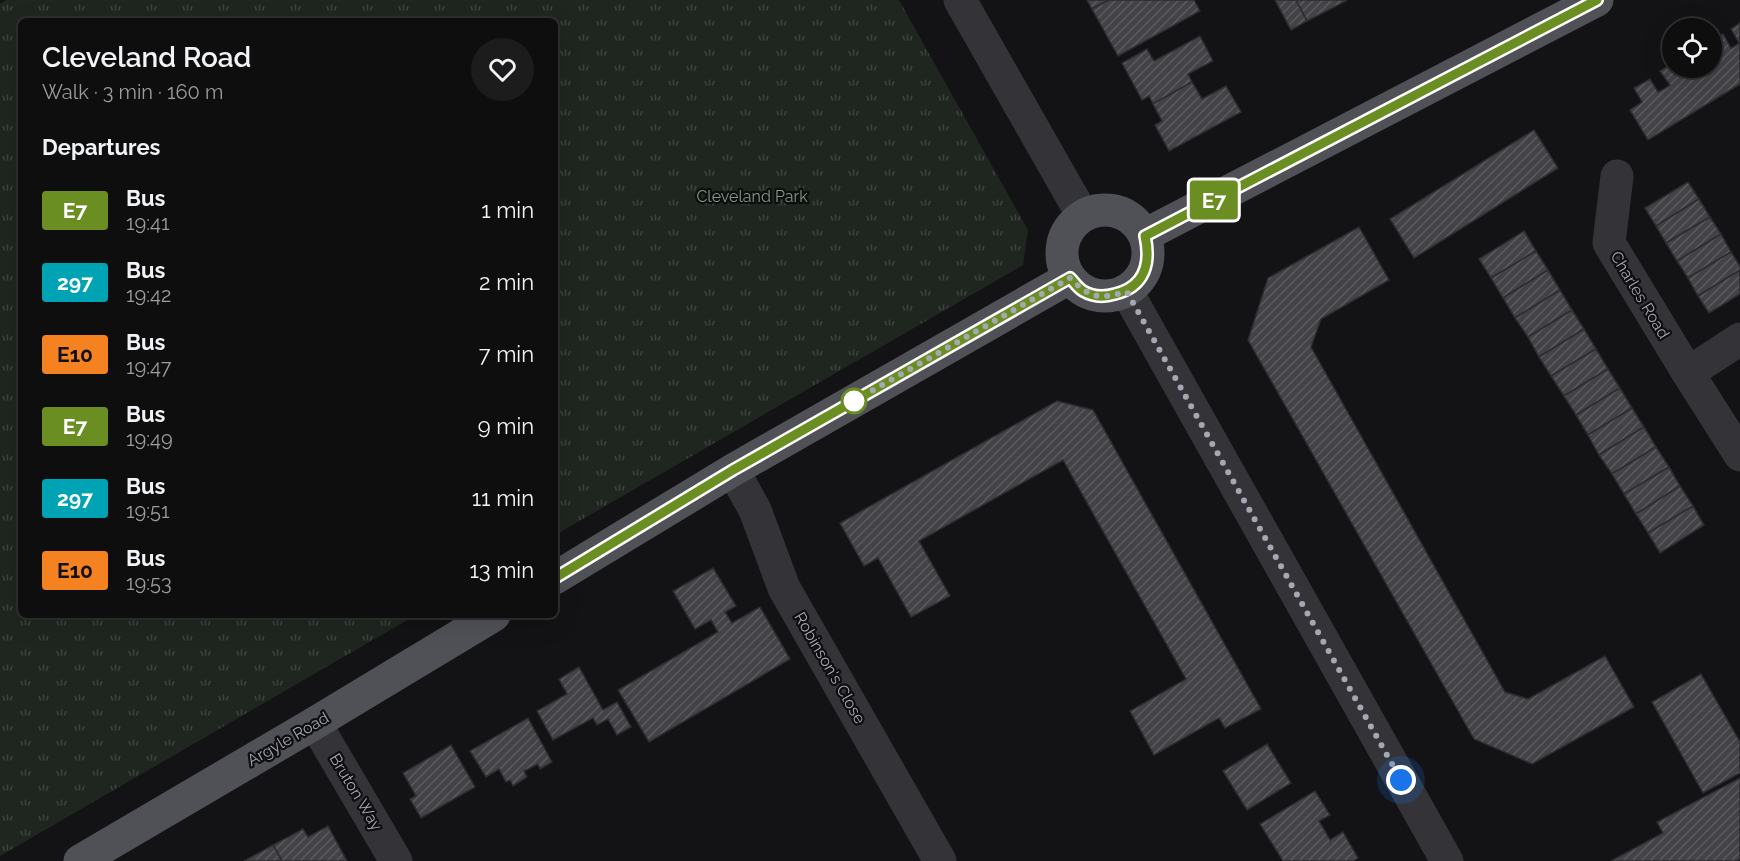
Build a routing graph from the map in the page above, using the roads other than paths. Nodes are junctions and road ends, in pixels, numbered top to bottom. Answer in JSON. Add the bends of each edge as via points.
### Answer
{"nodes":[{"id":1,"x":960,"y":0,"type":"edge"},
{"id":2,"x":1597,"y":0,"type":"edge"},
{"id":3,"x":1617,"y":176,"type":"dead end"},
{"id":4,"x":1083,"y":216,"type":"junction"},
{"id":5,"x":1145,"y":236,"type":"junction"},
{"id":6,"x":1070,"y":278,"type":"junction"},
{"id":7,"x":1127,"y":292,"type":"junction"},
{"id":8,"x":1740,"y":339,"type":"edge"},
{"id":9,"x":1688,"y":373,"type":"junction"},
{"id":10,"x":1740,"y":455,"type":"edge"},
{"id":11,"x":733,"y":470,"type":"junction"},
{"id":12,"x":558,"y":576,"type":"edge"},
{"id":13,"x":489,"y":618,"type":"edge"},
{"id":14,"x":315,"y":723,"type":"junction"},
{"id":15,"x":80,"y":861,"type":"edge"},
{"id":16,"x":396,"y":861,"type":"edge"},
{"id":17,"x":940,"y":861,"type":"edge"},
{"id":18,"x":1447,"y":861,"type":"edge"}],
"edges":[{"from":1,"to":4,"type":"street"},
{"from":2,"to":5,"type":"main road"},
{"from":3,"to":9,"type":"street","name":"Charles Road","via":[[1609,243]]},
{"from":4,"to":5,"type":"main road","via":[[1098,211],[1117,212],[1135,221]]},
{"from":4,"to":6,"type":"main road","via":[[1063,243],[1062,258]]},
{"from":5,"to":7,"type":"main road","via":[[1148,261],[1141,278]]},
{"from":6,"to":7,"type":"main road","via":[[1084,291],[1103,297]]},
{"from":6,"to":11,"type":"main road"},
{"from":7,"to":18,"type":"street"},
{"from":8,"to":9,"type":"street"},
{"from":9,"to":10,"type":"street","name":"Charles Road"},
{"from":11,"to":12,"type":"main road"},
{"from":11,"to":17,"type":"street","name":"Robinson's Close","via":[[755,510],[784,588]]},
{"from":13,"to":14,"type":"main road","name":"Argyle Road"},
{"from":14,"to":15,"type":"main road","name":"Argyle Road"},
{"from":14,"to":16,"type":"street","name":"Bruton Way"}]}
